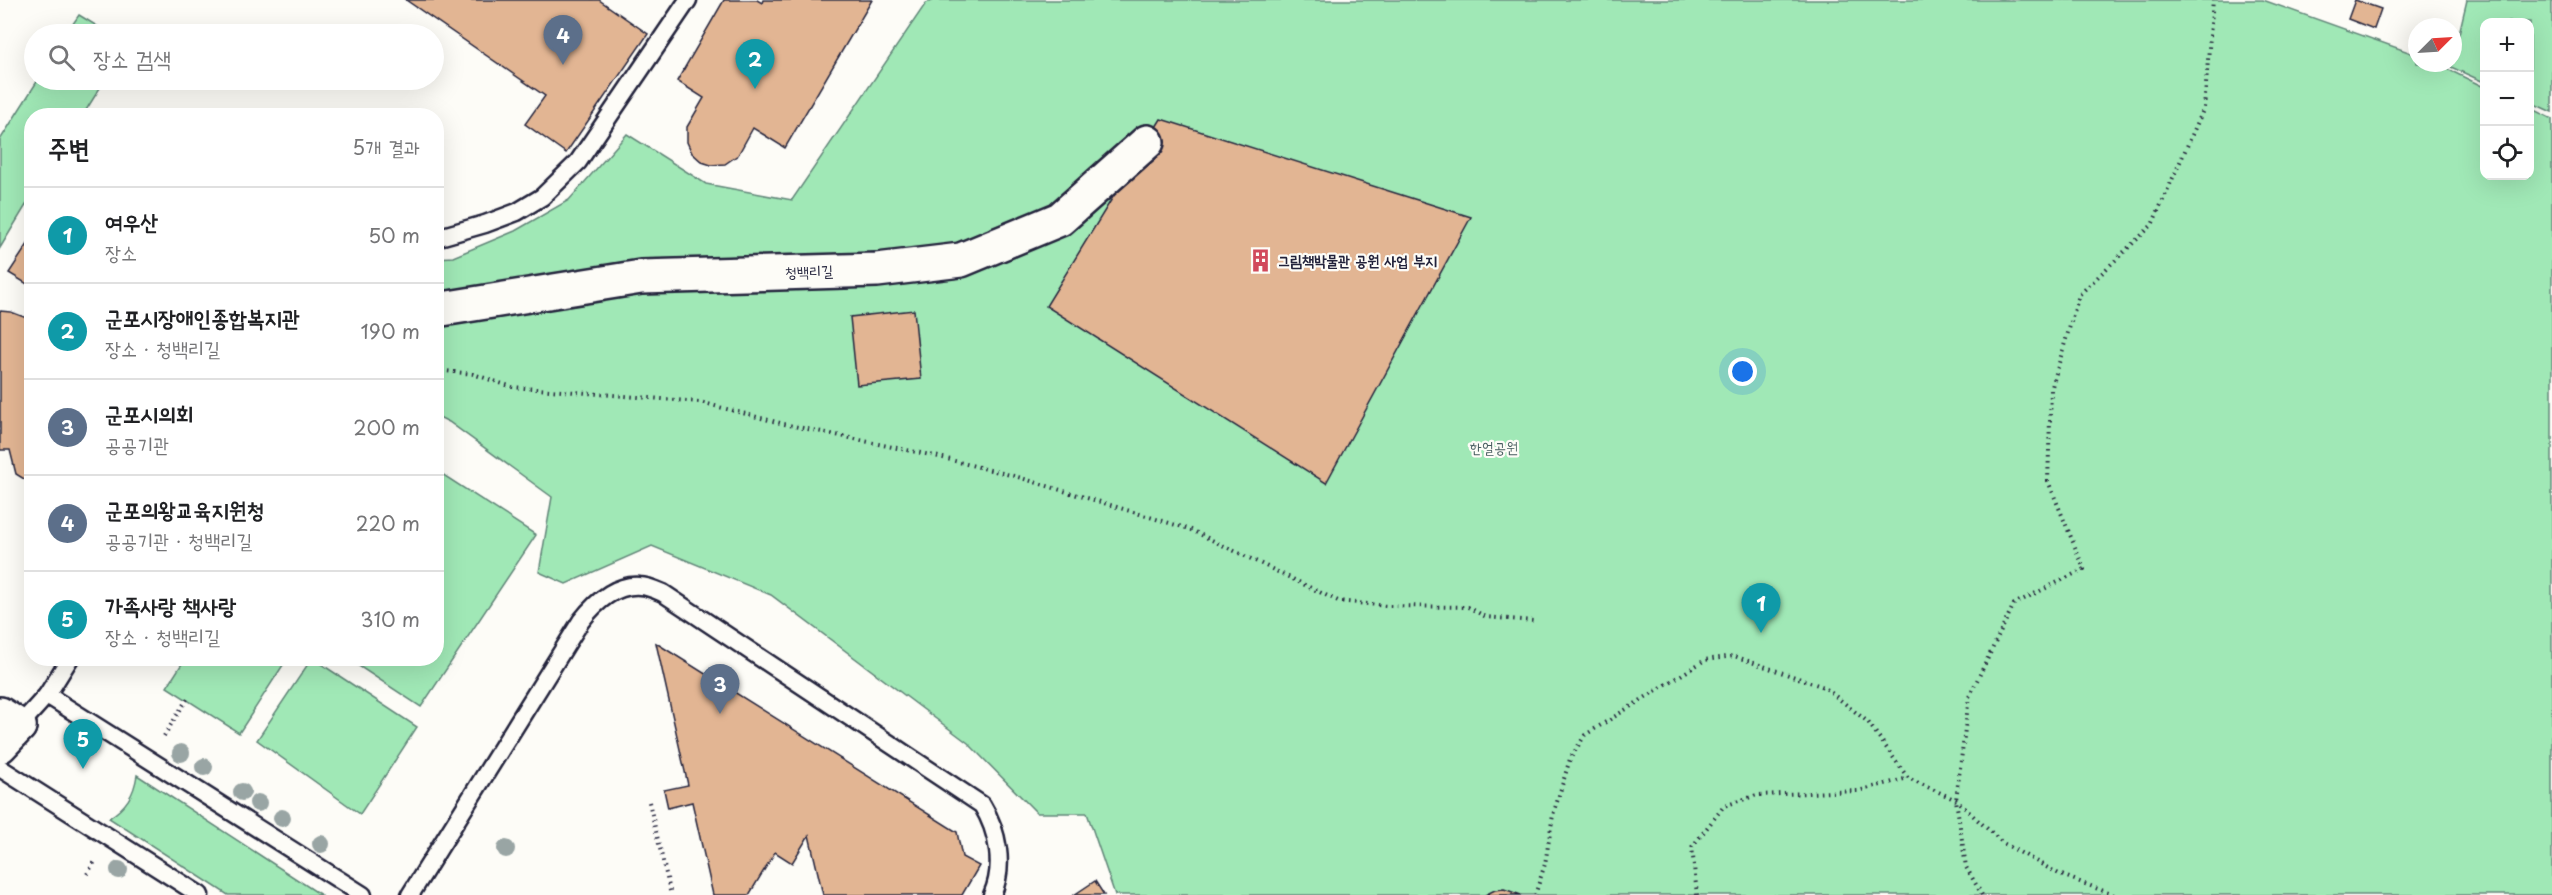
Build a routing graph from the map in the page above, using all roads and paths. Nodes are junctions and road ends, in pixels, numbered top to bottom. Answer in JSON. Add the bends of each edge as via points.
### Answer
{"nodes":[{"id":1,"x":688,"y":0,"type":"edge"},
{"id":2,"x":2213,"y":0,"type":"edge"},
{"id":3,"x":1147,"y":142,"type":"dead end"},
{"id":4,"x":444,"y":236,"type":"edge"},
{"id":5,"x":444,"y":309,"type":"edge"},
{"id":6,"x":444,"y":371,"type":"edge"},
{"id":7,"x":1534,"y":621,"type":"dead end"},
{"id":8,"x":65,"y":666,"type":"edge"},
{"id":9,"x":47,"y":695,"type":"junction"},
{"id":10,"x":187,"y":699,"type":"dead end"},
{"id":11,"x":6,"y":728,"type":"edge"},
{"id":12,"x":149,"y":760,"type":"junction"},
{"id":13,"x":0,"y":768,"type":"edge"},
{"id":14,"x":1908,"y":778,"type":"junction"},
{"id":15,"x":1956,"y":800,"type":"junction"},
{"id":16,"x":649,"y":802,"type":"dead end"},
{"id":17,"x":200,"y":895,"type":"edge"},
{"id":18,"x":363,"y":895,"type":"edge"},
{"id":19,"x":410,"y":895,"type":"edge"},
{"id":20,"x":671,"y":895,"type":"edge"},
{"id":21,"x":992,"y":895,"type":"edge"},
{"id":22,"x":1535,"y":895,"type":"edge"},
{"id":23,"x":1697,"y":895,"type":"edge"},
{"id":24,"x":1982,"y":895,"type":"edge"},
{"id":25,"x":2114,"y":895,"type":"edge"}],
"edges":[{"from":1,"to":4,"type":"lane","via":[[578,162],[542,197],[485,225]]},
{"from":2,"to":15,"type":"path","via":[[2205,108],[2152,225],[2079,295],[2051,390],[2048,481],[2084,569],[2014,604],[1969,697]]},
{"from":3,"to":5,"type":"street","name":"청백리길","via":[[1060,219],[961,260],[877,270],[641,278]]},
{"from":6,"to":7,"type":"path","via":[[473,374],[512,387],[699,402],[935,456],[1189,529],[1338,601],[1468,608],[1486,617]]},
{"from":8,"to":9,"type":"lane"},
{"from":9,"to":11,"type":"lane"},
{"from":9,"to":12,"type":"lane"},
{"from":10,"to":12,"type":"path"},
{"from":12,"to":18,"type":"lane"},
{"from":13,"to":17,"type":"lane"},
{"from":14,"to":15,"type":"path"},
{"from":14,"to":22,"type":"path","via":[[1868,722],[1824,687],[1734,656],[1705,660],[1585,735],[1570,759]]},
{"from":14,"to":23,"type":"path","via":[[1858,790],[1757,795],[1724,807],[1692,847]]},
{"from":15,"to":24,"type":"path","via":[[1966,867]]},
{"from":15,"to":25,"type":"path","via":[[2003,843],[2059,874]]},
{"from":16,"to":20,"type":"path"},
{"from":19,"to":21,"type":"lane","via":[[581,621],[595,604],[618,589],[640,586],[663,593],[982,805],[997,840],[996,885]]}]}
